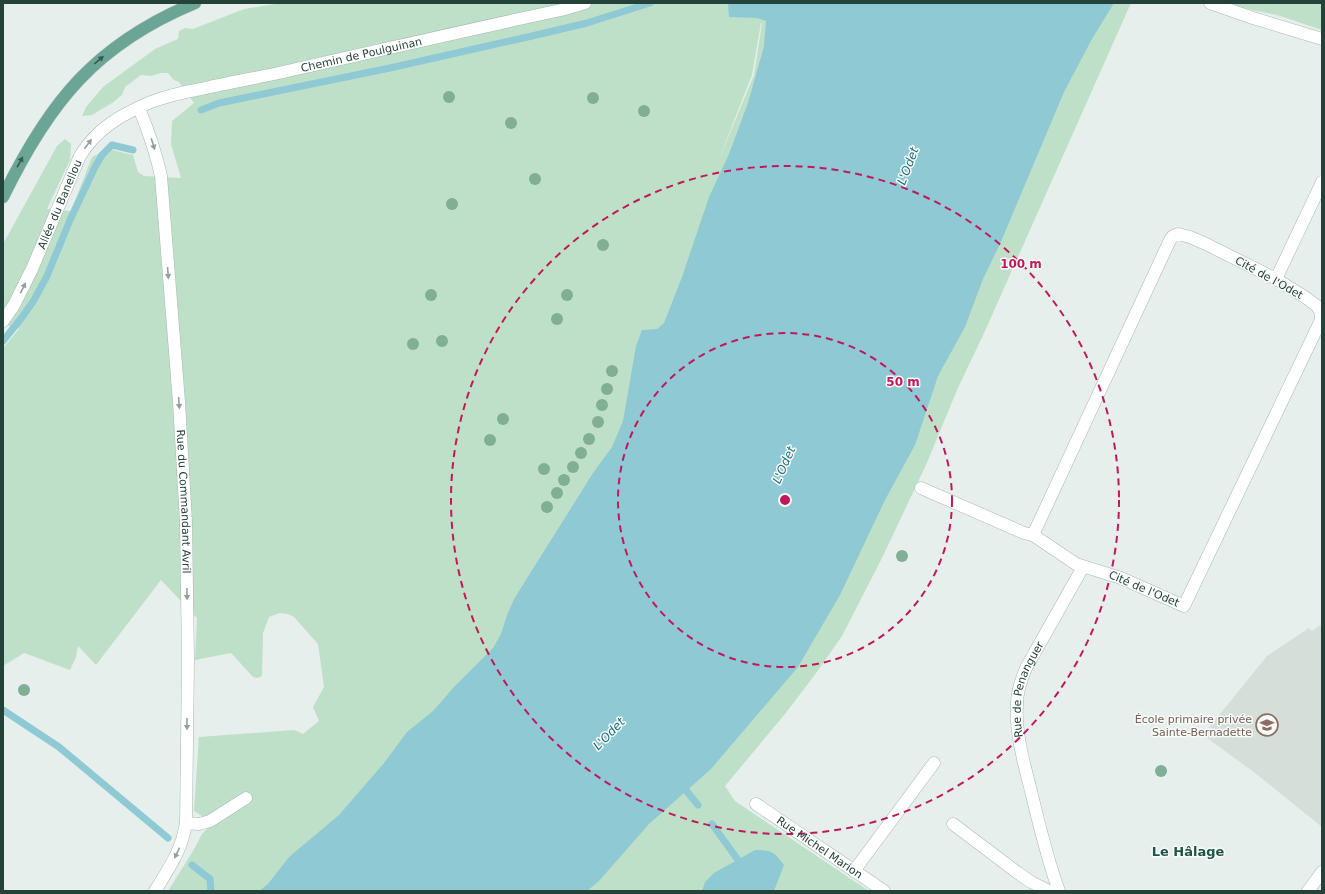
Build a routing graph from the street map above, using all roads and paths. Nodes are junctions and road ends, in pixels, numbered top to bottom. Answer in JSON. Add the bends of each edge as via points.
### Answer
{"nodes":[{"id":1,"x":195,"y":3,"type":"edge"},
{"id":2,"x":585,"y":3,"type":"edge"},
{"id":3,"x":1210,"y":3,"type":"edge"},
{"id":4,"x":1322,"y":39,"type":"edge"},
{"id":5,"x":139,"y":108,"type":"junction"},
{"id":6,"x":1322,"y":182,"type":"edge"},
{"id":7,"x":3,"y":197,"type":"edge"},
{"id":8,"x":1276,"y":279,"type":"junction"},
{"id":9,"x":3,"y":322,"type":"edge"},
{"id":10,"x":921,"y":488,"type":"dead end"},
{"id":11,"x":1033,"y":535,"type":"junction"},
{"id":12,"x":1083,"y":567,"type":"junction"},
{"id":13,"x":934,"y":763,"type":"dead end"},
{"id":14,"x":246,"y":798,"type":"dead end"},
{"id":15,"x":756,"y":804,"type":"dead end"},
{"id":16,"x":186,"y":823,"type":"junction"},
{"id":17,"x":953,"y":824,"type":"dead end"},
{"id":18,"x":854,"y":871,"type":"junction"},
{"id":19,"x":1322,"y":872,"type":"edge"},
{"id":20,"x":155,"y":891,"type":"edge"},
{"id":21,"x":884,"y":891,"type":"edge"},
{"id":22,"x":1049,"y":891,"type":"edge"},
{"id":23,"x":1059,"y":891,"type":"edge"},
{"id":24,"x":1308,"y":891,"type":"edge"}],
"edges":[{"from":7,"to":1,"type":"main road","one_way":true,"via":[[36,134],[82,76],[112,49],[137,32]]},
{"from":2,"to":5,"type":"street","name":"Chemin de Poulguinan","via":[[179,94]]},
{"from":3,"to":4,"type":"street"},
{"from":9,"to":5,"type":"street","name":"Allée du Banellou","one_way":true,"via":[[30,275],[86,146],[108,124]]},
{"from":5,"to":16,"type":"street","name":"Rue du Commandant Avril","one_way":true,"via":[[150,135],[161,176],[183,465],[188,661]]},
{"from":6,"to":8,"type":"street"},
{"from":8,"to":11,"type":"street","name":"Cité de l'Odet","via":[[1190,237],[1178,234],[1173,236]]},
{"from":8,"to":12,"type":"street","name":"Cité de l'Odet","via":[[1317,306],[1321,320],[1184,606],[1121,578]]},
{"from":10,"to":11,"type":"street","name":"Cité de l'Odet"},
{"from":11,"to":12,"type":"street","name":"Cité de l'Odet","via":[[1069,561]]},
{"from":12,"to":23,"type":"street","name":"Rue de Penanguer","via":[[1026,668],[1017,704],[1018,730],[1024,763]]},
{"from":13,"to":18,"type":"street"},
{"from":14,"to":16,"type":"street","via":[[210,821],[199,824]]},
{"from":15,"to":18,"type":"street","name":"Rue Michel Marion"},
{"from":16,"to":20,"type":"street","name":"Rue du Commandant Avril","one_way":true,"via":[[177,854]]},
{"from":17,"to":22,"type":"street","via":[[1018,873]]},
{"from":18,"to":21,"type":"street","name":"Rue Michel Marion"},
{"from":19,"to":24,"type":"street"}]}
